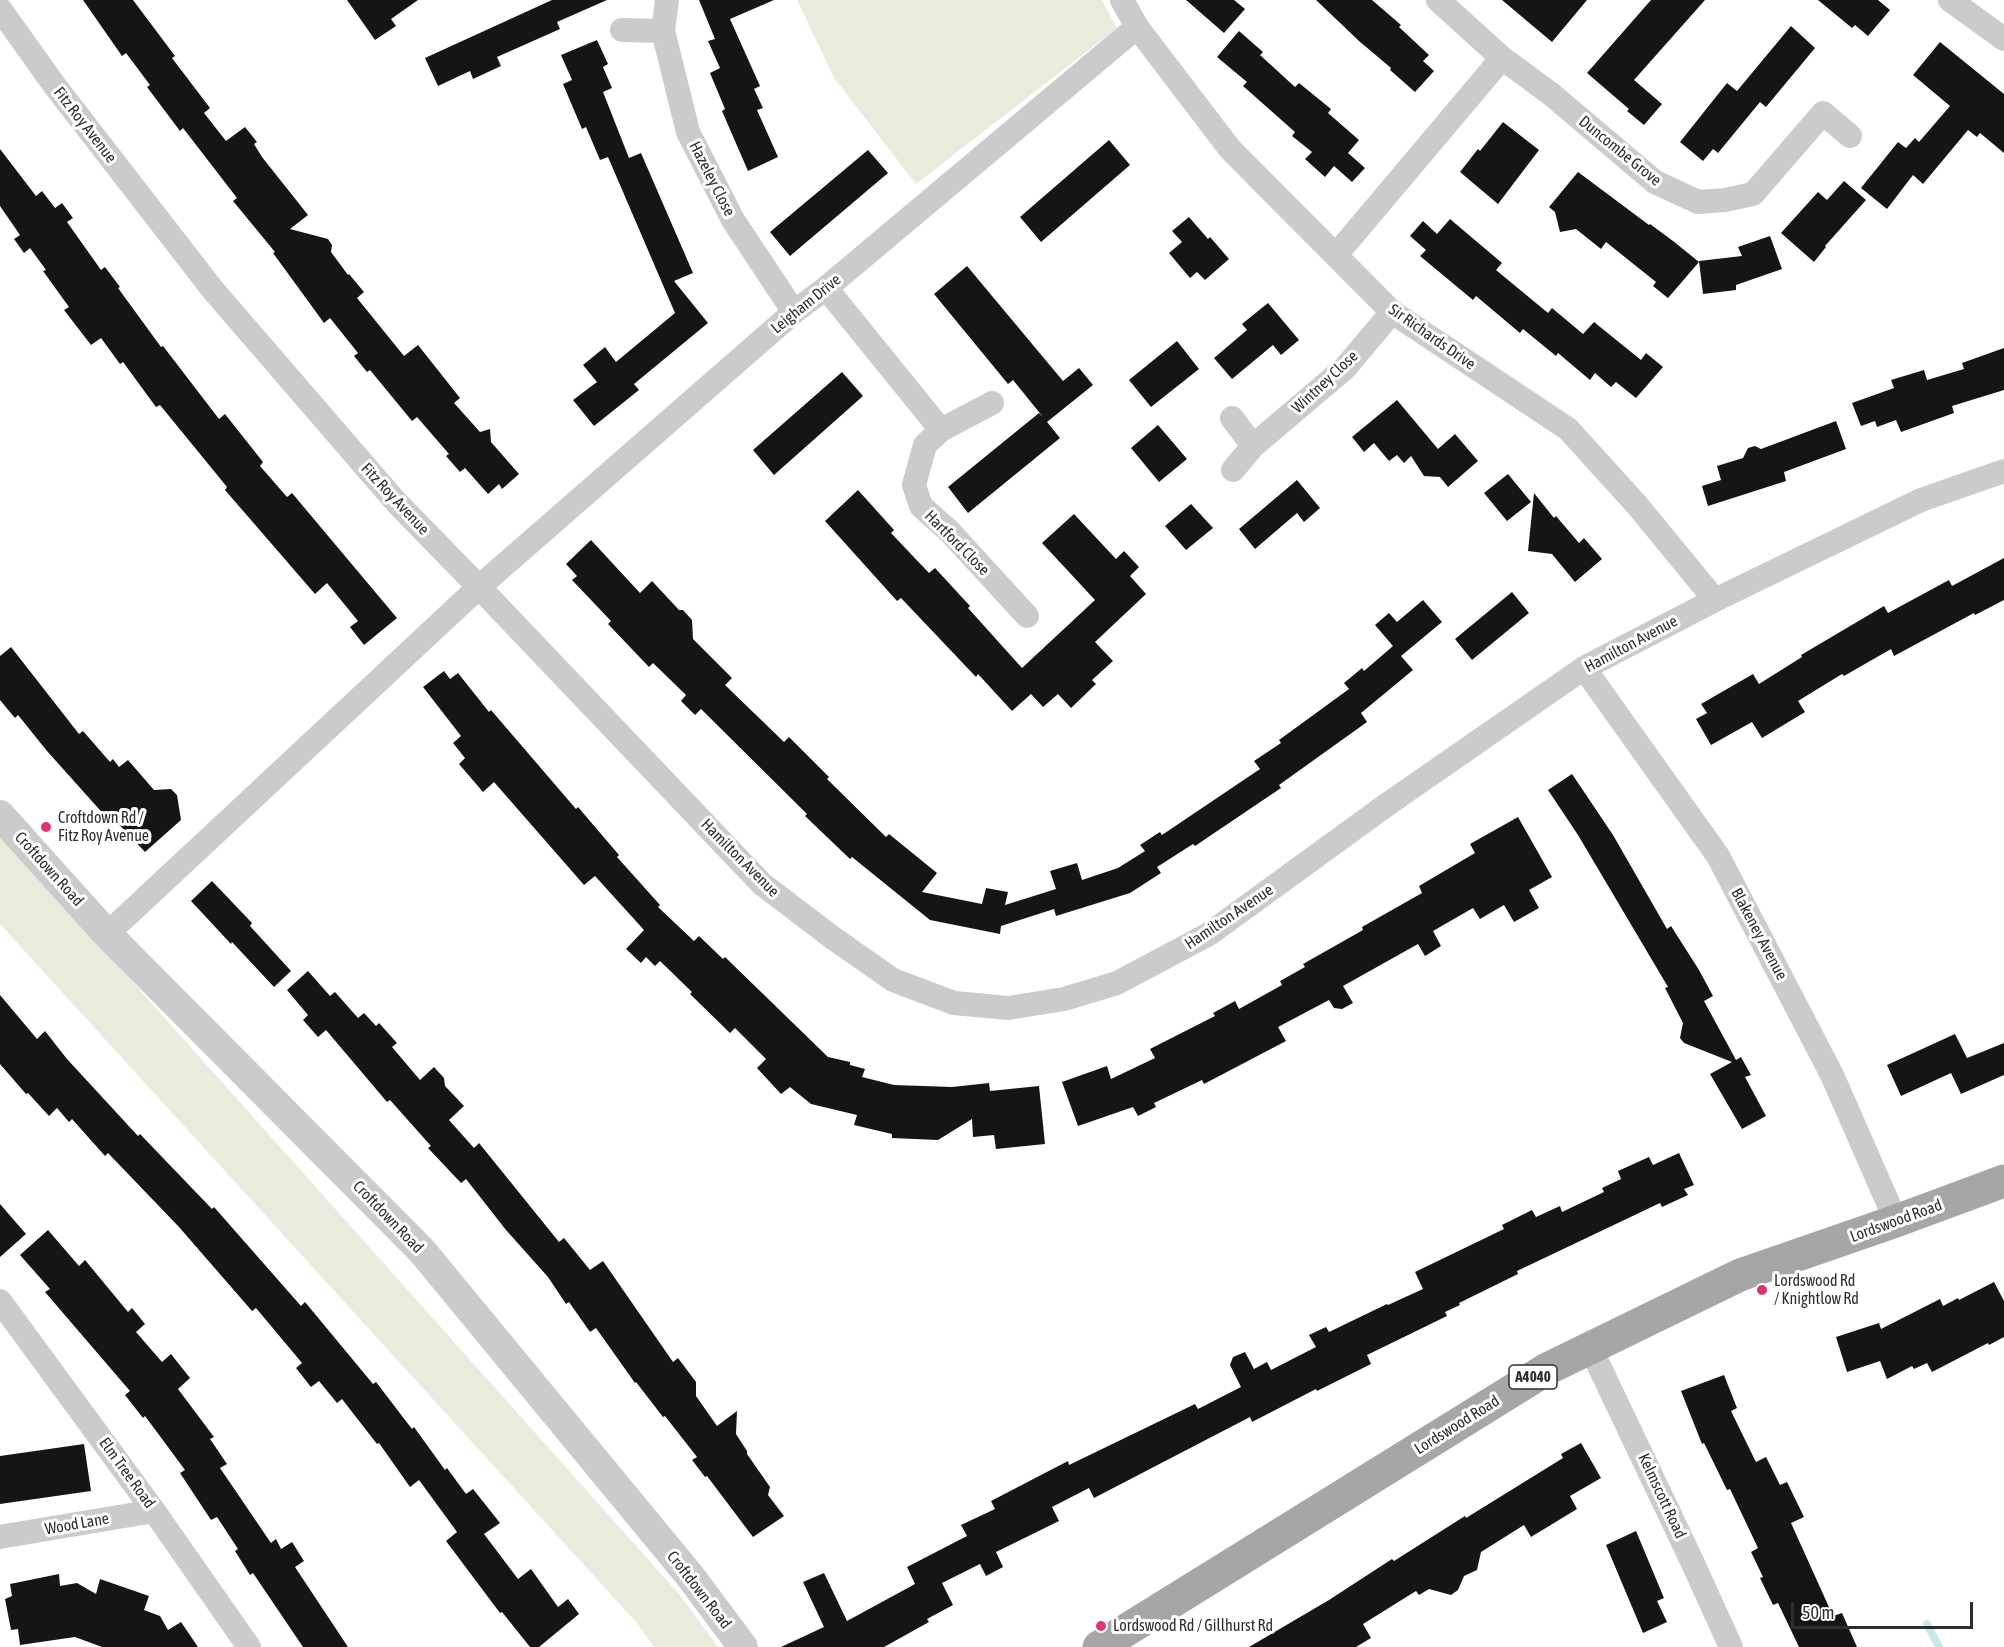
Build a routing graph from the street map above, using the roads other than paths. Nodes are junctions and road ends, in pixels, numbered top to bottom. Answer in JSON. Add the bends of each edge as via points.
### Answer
{"nodes":[{"id":1,"x":667,"y":0,"type":"edge"},
{"id":2,"x":1122,"y":0,"type":"edge"},
{"id":3,"x":1438,"y":0,"type":"edge"},
{"id":4,"x":1950,"y":0,"type":"edge"},
{"id":5,"x":0,"y":9,"type":"edge"},
{"id":6,"x":1137,"y":27,"type":"junction"},
{"id":7,"x":622,"y":30,"type":"dead end"},
{"id":8,"x":663,"y":31,"type":"junction"},
{"id":9,"x":2004,"y":39,"type":"edge"},
{"id":10,"x":1502,"y":58,"type":"junction"},
{"id":11,"x":1850,"y":136,"type":"dead end"},
{"id":12,"x":1336,"y":255,"type":"junction"},
{"id":13,"x":826,"y":288,"type":"junction"},
{"id":14,"x":794,"y":312,"type":"junction"},
{"id":15,"x":1392,"y":312,"type":"junction"},
{"id":16,"x":992,"y":403,"type":"dead end"},
{"id":17,"x":1232,"y":418,"type":"dead end"},
{"id":18,"x":941,"y":430,"type":"junction"},
{"id":19,"x":1253,"y":447,"type":"junction"},
{"id":20,"x":1233,"y":470,"type":"dead end"},
{"id":21,"x":2004,"y":471,"type":"edge"},
{"id":22,"x":479,"y":587,"type":"junction"},
{"id":23,"x":1715,"y":600,"type":"junction"},
{"id":24,"x":1027,"y":616,"type":"dead end"},
{"id":25,"x":1584,"y":668,"type":"junction"},
{"id":26,"x":0,"y":815,"type":"edge"},
{"id":27,"x":108,"y":934,"type":"junction"},
{"id":28,"x":2004,"y":1181,"type":"edge"},
{"id":29,"x":1896,"y":1221,"type":"junction"},
{"id":30,"x":1,"y":1302,"type":"edge"},
{"id":31,"x":1590,"y":1347,"type":"junction"},
{"id":32,"x":154,"y":1511,"type":"junction"},
{"id":33,"x":0,"y":1538,"type":"edge"},
{"id":34,"x":249,"y":1647,"type":"edge"},
{"id":35,"x":743,"y":1647,"type":"edge"},
{"id":36,"x":1099,"y":1647,"type":"edge"},
{"id":37,"x":1731,"y":1647,"type":"edge"}],
"edges":[{"from":1,"to":8,"type":"street","name":"Hazeley Close"},
{"from":2,"to":6,"type":"street","name":"Sir Richards Drive"},
{"from":3,"to":10,"type":"street","name":"Duncombe Grove"},
{"from":4,"to":9,"type":"street"},
{"from":5,"to":22,"type":"street","name":"Fitz Roy Avenue","via":[[213,290],[396,502]]},
{"from":6,"to":12,"type":"street","name":"Sir Richards Drive","via":[[1230,149]]},
{"from":6,"to":13,"type":"street","name":"Leigham Drive"},
{"from":7,"to":8,"type":"street"},
{"from":8,"to":14,"type":"street","name":"Hazeley Close","via":[[688,132],[733,220]]},
{"from":10,"to":11,"type":"street","name":"Duncombe Grove","via":[[1655,182],[1698,202],[1754,194],[1823,113]]},
{"from":10,"to":12,"type":"street"},
{"from":12,"to":15,"type":"street","name":"Sir Richards Drive"},
{"from":13,"to":14,"type":"street","name":"Leigham Drive"},
{"from":13,"to":18,"type":"street"},
{"from":14,"to":22,"type":"street","name":"Leigham Drive"},
{"from":15,"to":19,"type":"street","name":"Wintney Close","via":[[1345,368]]},
{"from":15,"to":23,"type":"street","name":"Sir Richards Drive","via":[[1568,429]]},
{"from":16,"to":18,"type":"street","name":"Hartford Close"},
{"from":17,"to":19,"type":"street"},
{"from":18,"to":24,"type":"street","name":"Hartford Close","via":[[925,445],[914,485],[921,506]]},
{"from":19,"to":20,"type":"street","name":"Wintney Close"},
{"from":21,"to":23,"type":"street","name":"Hamilton Avenue","via":[[1921,500]]},
{"from":22,"to":25,"type":"street","name":"Hamilton Avenue","via":[[762,884],[893,980],[954,1003],[1008,1008],[1064,999],[1117,983],[1209,934]]},
{"from":22,"to":27,"type":"street"},
{"from":23,"to":25,"type":"street","name":"Hamilton Avenue"},
{"from":25,"to":29,"type":"street","name":"Blakeney Avenue","via":[[1718,856],[1832,1075]]},
{"from":26,"to":27,"type":"street","name":"Croftdown Road"},
{"from":27,"to":35,"type":"street","name":"Croftdown Road","via":[[422,1251],[690,1576]]},
{"from":28,"to":29,"type":"main road","name":"Lordswood Road","number":"A4040"},
{"from":29,"to":31,"type":"main road","name":"Lordswood Road","number":"A4040","via":[[1740,1275]]},
{"from":30,"to":32,"type":"street","name":"Elm Tree Road"},
{"from":31,"to":36,"type":"main road","name":"Lordswood Road","number":"A4040","via":[[1547,1369]]},
{"from":31,"to":37,"type":"street","name":"Kelmscott Road"},
{"from":32,"to":33,"type":"street","name":"Wood Lane"},
{"from":32,"to":34,"type":"street","name":"Elm Tree Road"}]}
